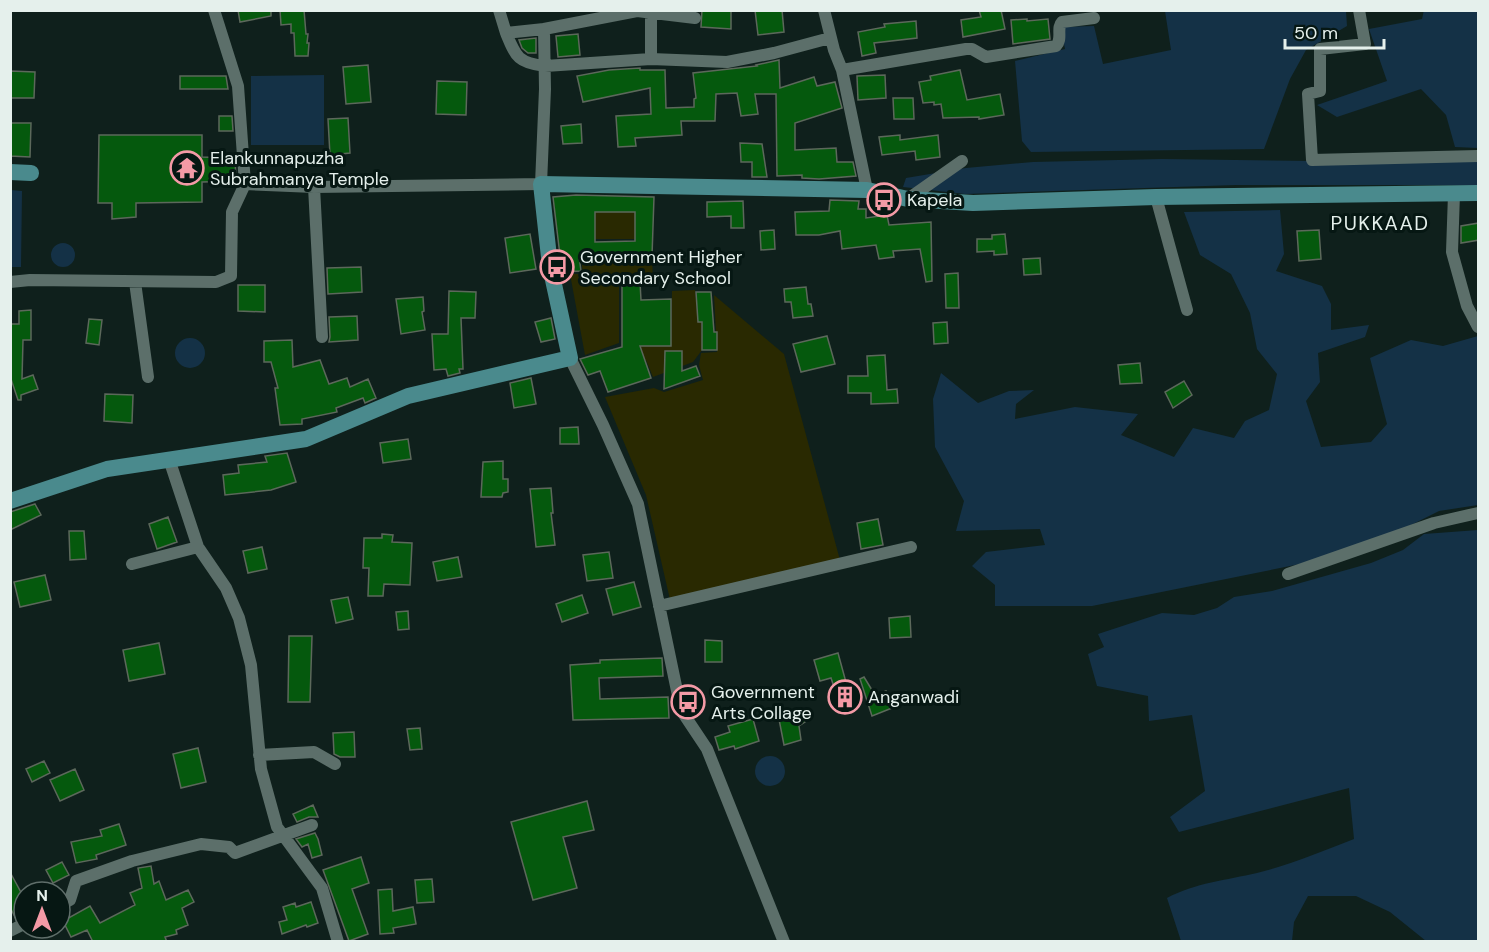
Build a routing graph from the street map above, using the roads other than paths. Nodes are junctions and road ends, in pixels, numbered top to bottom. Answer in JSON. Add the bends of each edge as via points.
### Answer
{"nodes":[{"id":1,"x":214,"y":10,"type":"edge"},
{"id":2,"x":499,"y":10,"type":"edge"},
{"id":3,"x":824,"y":10,"type":"edge"},
{"id":4,"x":1359,"y":10,"type":"edge"},
{"id":5,"x":651,"y":12,"type":"edge"},
{"id":6,"x":695,"y":18,"type":"dead end"},
{"id":7,"x":1094,"y":18,"type":"dead end"},
{"id":8,"x":544,"y":28,"type":"junction"},
{"id":9,"x":506,"y":33,"type":"junction"},
{"id":10,"x":830,"y":38,"type":"junction"},
{"id":11,"x":651,"y":59,"type":"junction"},
{"id":12,"x":545,"y":66,"type":"junction"},
{"id":13,"x":842,"y":70,"type":"junction"},
{"id":14,"x":1479,"y":156,"type":"edge"},
{"id":15,"x":962,"y":161,"type":"dead end"},
{"id":16,"x":10,"y":172,"type":"edge"},
{"id":17,"x":31,"y":173,"type":"dead end"},
{"id":18,"x":245,"y":184,"type":"junction"},
{"id":19,"x":541,"y":184,"type":"junction"},
{"id":20,"x":314,"y":187,"type":"junction"},
{"id":21,"x":867,"y":190,"type":"junction"},
{"id":22,"x":1454,"y":194,"type":"junction"},
{"id":23,"x":1479,"y":194,"type":"edge"},
{"id":24,"x":1156,"y":197,"type":"junction"},
{"id":25,"x":908,"y":199,"type":"junction"},
{"id":26,"x":10,"y":282,"type":"edge"},
{"id":27,"x":135,"y":282,"type":"junction"},
{"id":28,"x":1187,"y":310,"type":"dead end"},
{"id":29,"x":1479,"y":327,"type":"edge"},
{"id":30,"x":322,"y":337,"type":"dead end"},
{"id":31,"x":570,"y":358,"type":"junction"},
{"id":32,"x":148,"y":377,"type":"dead end"},
{"id":33,"x":169,"y":459,"type":"junction"},
{"id":34,"x":10,"y":501,"type":"edge"},
{"id":35,"x":1479,"y":513,"type":"edge"},
{"id":36,"x":198,"y":547,"type":"junction"},
{"id":37,"x":911,"y":547,"type":"dead end"},
{"id":38,"x":132,"y":564,"type":"dead end"},
{"id":39,"x":1288,"y":574,"type":"dead end"},
{"id":40,"x":658,"y":606,"type":"junction"},
{"id":41,"x":259,"y":755,"type":"junction"},
{"id":42,"x":335,"y":764,"type":"dead end"},
{"id":43,"x":312,"y":825,"type":"dead end"},
{"id":44,"x":283,"y":836,"type":"junction"},
{"id":45,"x":72,"y":894,"type":"edge"},
{"id":46,"x":339,"y":942,"type":"edge"},
{"id":47,"x":784,"y":942,"type":"edge"}],
"edges":[{"from":1,"to":18,"type":"street","via":[[238,86]]},
{"from":2,"to":9,"type":"street"},
{"from":3,"to":10,"type":"street"},
{"from":4,"to":14,"type":"street","via":[[1365,44],[1320,49],[1320,91],[1308,94],[1312,160]]},
{"from":5,"to":6,"type":"street"},
{"from":5,"to":8,"type":"street","via":[[637,10]]},
{"from":5,"to":11,"type":"street"},
{"from":7,"to":13,"type":"street","via":[[1062,22],[1056,46],[986,57],[966,49]]},
{"from":8,"to":9,"type":"street"},
{"from":8,"to":12,"type":"street"},
{"from":9,"to":12,"type":"street","via":[[520,60]]},
{"from":10,"to":11,"type":"street","via":[[727,62]]},
{"from":10,"to":13,"type":"street"},
{"from":11,"to":12,"type":"street"},
{"from":12,"to":19,"type":"street"},
{"from":13,"to":21,"type":"street"},
{"from":15,"to":25,"type":"street"},
{"from":16,"to":17,"type":"street"},
{"from":18,"to":20,"type":"street"},
{"from":18,"to":27,"type":"street","via":[[232,212],[231,276],[216,282]]},
{"from":19,"to":20,"type":"street"},
{"from":19,"to":21,"type":"street"},
{"from":19,"to":31,"type":"street","via":[[550,266]]},
{"from":20,"to":30,"type":"street"},
{"from":21,"to":25,"type":"street"},
{"from":22,"to":23,"type":"street"},
{"from":22,"to":24,"type":"street"},
{"from":22,"to":29,"type":"street","via":[[1452,252],[1467,306]]},
{"from":24,"to":25,"type":"street","via":[[973,203]]},
{"from":24,"to":28,"type":"street"},
{"from":26,"to":27,"type":"street"},
{"from":27,"to":32,"type":"street"},
{"from":31,"to":33,"type":"street","via":[[408,396],[306,439]]},
{"from":31,"to":40,"type":"street","via":[[638,504]]},
{"from":33,"to":34,"type":"street","via":[[107,469]]},
{"from":33,"to":36,"type":"street"},
{"from":35,"to":39,"type":"street","via":[[1434,523]]},
{"from":36,"to":38,"type":"street"},
{"from":36,"to":41,"type":"street","via":[[226,588],[239,618],[251,665]]},
{"from":37,"to":40,"type":"street"},
{"from":40,"to":47,"type":"street","via":[[681,710],[707,749]]},
{"from":41,"to":42,"type":"street","via":[[314,752]]},
{"from":41,"to":44,"type":"street","via":[[277,827]]},
{"from":43,"to":44,"type":"street"},
{"from":44,"to":45,"type":"street","via":[[234,853],[230,847],[201,844],[132,861],[76,882]]},
{"from":44,"to":46,"type":"street","via":[[322,888]]}]}
